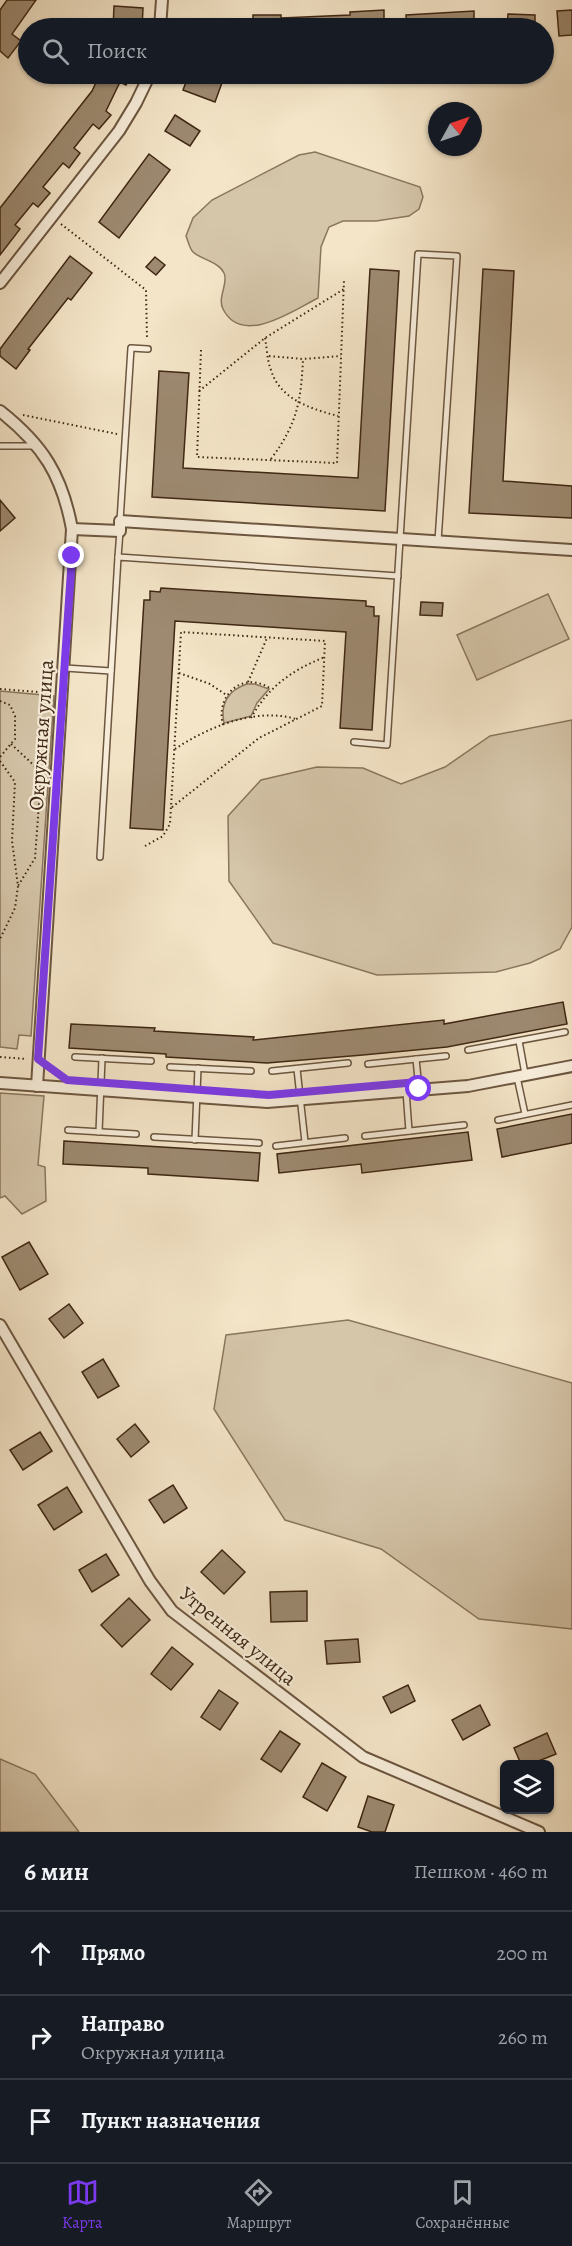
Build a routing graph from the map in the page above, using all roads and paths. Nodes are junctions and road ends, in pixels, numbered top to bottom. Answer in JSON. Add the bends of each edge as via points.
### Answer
{"nodes":[{"id":1,"x":162,"y":0,"type":"edge"},
{"id":2,"x":161,"y":18,"type":"edge"},
{"id":3,"x":145,"y":84,"type":"edge"},
{"id":4,"x":52,"y":217,"type":"junction"},
{"id":5,"x":344,"y":280,"type":"dead end"},
{"id":6,"x":0,"y":283,"type":"edge"},
{"id":7,"x":344,"y":289,"type":"junction"},
{"id":8,"x":265,"y":338,"type":"junction"},
{"id":9,"x":148,"y":348,"type":"joint"},
{"id":10,"x":201,"y":350,"type":"dead end"},
{"id":11,"x":268,"y":356,"type":"junction"},
{"id":12,"x":341,"y":356,"type":"junction"},
{"id":13,"x":303,"y":359,"type":"junction"},
{"id":14,"x":199,"y":391,"type":"junction"},
{"id":15,"x":299,"y":403,"type":"junction"},
{"id":16,"x":0,"y":411,"type":"edge"},
{"id":17,"x":14,"y":413,"type":"dead end"},
{"id":18,"x":338,"y":416,"type":"junction"},
{"id":19,"x":125,"y":436,"type":"junction"},
{"id":20,"x":0,"y":446,"type":"edge"},
{"id":21,"x":38,"y":446,"type":"junction"},
{"id":22,"x":270,"y":460,"type":"junction"},
{"id":23,"x":120,"y":526,"type":"junction"},
{"id":24,"x":72,"y":529,"type":"junction"},
{"id":25,"x":400,"y":538,"type":"junction"},
{"id":26,"x":438,"y":541,"type":"junction"},
{"id":27,"x":572,"y":550,"type":"edge"},
{"id":28,"x":118,"y":557,"type":"junction"},
{"id":29,"x":398,"y":576,"type":"junction"},
{"id":30,"x":267,"y":638,"type":"junction"},
{"id":31,"x":325,"y":657,"type":"junction"},
{"id":32,"x":64,"y":668,"type":"junction"},
{"id":33,"x":111,"y":670,"type":"junction"},
{"id":34,"x":179,"y":673,"type":"junction"},
{"id":35,"x":247,"y":683,"type":"junction"},
{"id":36,"x":0,"y":689,"type":"edge"},
{"id":37,"x":271,"y":689,"type":"junction"},
{"id":38,"x":63,"y":694,"type":"junction"},
{"id":39,"x":227,"y":695,"type":"junction"},
{"id":40,"x":0,"y":701,"type":"edge"},
{"id":41,"x":251,"y":718,"type":"junction"},
{"id":42,"x":297,"y":719,"type":"junction"},
{"id":43,"x":223,"y":725,"type":"junction"},
{"id":44,"x":354,"y":742,"type":"dead end"},
{"id":45,"x":11,"y":744,"type":"junction"},
{"id":46,"x":175,"y":749,"type":"junction"},
{"id":47,"x":1,"y":756,"type":"edge"},
{"id":48,"x":171,"y":808,"type":"junction"},
{"id":49,"x":145,"y":846,"type":"dead end"},
{"id":50,"x":100,"y":857,"type":"dead end"},
{"id":51,"x":18,"y":886,"type":"junction"},
{"id":52,"x":0,"y":939,"type":"edge"},
{"id":53,"x":565,"y":1032,"type":"dead end"},
{"id":54,"x":519,"y":1041,"type":"junction"},
{"id":55,"x":468,"y":1050,"type":"dead end"},
{"id":56,"x":446,"y":1056,"type":"dead end"},
{"id":57,"x":0,"y":1057,"type":"edge"},
{"id":58,"x":75,"y":1057,"type":"dead end"},
{"id":59,"x":102,"y":1058,"type":"junction"},
{"id":60,"x":38,"y":1059,"type":"junction"},
{"id":61,"x":416,"y":1059,"type":"junction"},
{"id":62,"x":151,"y":1061,"type":"dead end"},
{"id":63,"x":348,"y":1063,"type":"dead end"},
{"id":64,"x":368,"y":1065,"type":"dead end"},
{"id":65,"x":572,"y":1066,"type":"edge"},
{"id":66,"x":170,"y":1067,"type":"dead end"},
{"id":67,"x":198,"y":1068,"type":"junction"},
{"id":68,"x":297,"y":1069,"type":"junction"},
{"id":69,"x":251,"y":1071,"type":"dead end"},
{"id":70,"x":272,"y":1071,"type":"dead end"},
{"id":71,"x":521,"y":1076,"type":"junction"},
{"id":72,"x":67,"y":1080,"type":"dead end"},
{"id":73,"x":0,"y":1083,"type":"edge"},
{"id":74,"x":37,"y":1086,"type":"junction"},
{"id":75,"x":419,"y":1089,"type":"junction"},
{"id":76,"x":101,"y":1091,"type":"junction"},
{"id":77,"x":406,"y":1091,"type":"junction"},
{"id":78,"x":197,"y":1098,"type":"junction"},
{"id":79,"x":301,"y":1100,"type":"junction"},
{"id":80,"x":572,"y":1105,"type":"edge"},
{"id":81,"x":525,"y":1114,"type":"junction"},
{"id":82,"x":498,"y":1120,"type":"dead end"},
{"id":83,"x":464,"y":1125,"type":"dead end"},
{"id":84,"x":68,"y":1130,"type":"dead end"},
{"id":85,"x":409,"y":1131,"type":"junction"},
{"id":86,"x":99,"y":1132,"type":"junction"},
{"id":87,"x":136,"y":1134,"type":"dead end"},
{"id":88,"x":365,"y":1136,"type":"dead end"},
{"id":89,"x":154,"y":1137,"type":"dead end"},
{"id":90,"x":345,"y":1138,"type":"dead end"},
{"id":91,"x":195,"y":1140,"type":"junction"},
{"id":92,"x":305,"y":1142,"type":"junction"},
{"id":93,"x":259,"y":1143,"type":"dead end"},
{"id":94,"x":276,"y":1146,"type":"dead end"},
{"id":95,"x":0,"y":1324,"type":"edge"},
{"id":96,"x":539,"y":1832,"type":"edge"}],
"edges":[{"from":1,"to":2,"type":"street"},
{"from":3,"to":4,"type":"street","via":[[119,131]]},
{"from":4,"to":6,"type":"street"},
{"from":4,"to":9,"type":"path","via":[[146,290]]},
{"from":5,"to":7,"type":"path"},
{"from":7,"to":8,"type":"path"},
{"from":7,"to":12,"type":"path"},
{"from":8,"to":11,"type":"path"},
{"from":8,"to":14,"type":"path"},
{"from":9,"to":19,"type":"lane","via":[[131,348]]},
{"from":10,"to":14,"type":"path"},
{"from":11,"to":13,"type":"path"},
{"from":11,"to":15,"type":"path","via":[[279,386]]},
{"from":12,"to":13,"type":"path"},
{"from":12,"to":18,"type":"path"},
{"from":13,"to":15,"type":"path"},
{"from":14,"to":22,"type":"path","via":[[197,457]]},
{"from":15,"to":18,"type":"path"},
{"from":15,"to":22,"type":"path","via":[[294,423]]},
{"from":16,"to":21,"type":"street","name":"Окружная улица"},
{"from":17,"to":19,"type":"path"},
{"from":18,"to":22,"type":"path","via":[[336,463]]},
{"from":19,"to":23,"type":"lane"},
{"from":20,"to":21,"type":"lane"},
{"from":21,"to":24,"type":"street","name":"Окружная улица","via":[[56,473]]},
{"from":23,"to":24,"type":"street"},
{"from":23,"to":25,"type":"street"},
{"from":23,"to":28,"type":"lane"},
{"from":24,"to":32,"type":"street","name":"Окружная улица"},
{"from":25,"to":26,"type":"street"},
{"from":25,"to":26,"type":"lane","via":[[418,254],[447,255],[457,256]]},
{"from":25,"to":29,"type":"lane"},
{"from":26,"to":27,"type":"street"},
{"from":28,"to":29,"type":"lane"},
{"from":28,"to":33,"type":"lane"},
{"from":29,"to":44,"type":"lane","via":[[387,744]]},
{"from":30,"to":31,"type":"path","via":[[325,641]]},
{"from":30,"to":34,"type":"path","via":[[181,632]]},
{"from":30,"to":35,"type":"path"},
{"from":31,"to":37,"type":"path","via":[[294,671]]},
{"from":31,"to":42,"type":"path","via":[[322,706]]},
{"from":32,"to":33,"type":"lane"},
{"from":32,"to":38,"type":"street","name":"Окружная улица"},
{"from":33,"to":50,"type":"lane"},
{"from":34,"to":39,"type":"path"},
{"from":34,"to":46,"type":"path"},
{"from":35,"to":37,"type":"path"},
{"from":35,"to":39,"type":"path"},
{"from":36,"to":38,"type":"path"},
{"from":37,"to":41,"type":"path"},
{"from":38,"to":60,"type":"street","name":"Окружная улица"},
{"from":39,"to":43,"type":"path","via":[[222,708]]},
{"from":40,"to":45,"type":"path","via":[[10,705],[15,716],[15,739]]},
{"from":41,"to":42,"type":"path"},
{"from":41,"to":43,"type":"path"},
{"from":42,"to":48,"type":"path","via":[[259,738]]},
{"from":43,"to":46,"type":"path"},
{"from":45,"to":47,"type":"path"},
{"from":45,"to":51,"type":"path","via":[[41,776],[35,858]]},
{"from":46,"to":48,"type":"path"},
{"from":47,"to":51,"type":"path","via":[[15,782],[12,841]]},
{"from":48,"to":49,"type":"path","via":[[170,824],[163,837]]},
{"from":51,"to":52,"type":"path","via":[[15,908]]},
{"from":53,"to":54,"type":"lane"},
{"from":54,"to":55,"type":"lane"},
{"from":54,"to":71,"type":"lane"},
{"from":56,"to":61,"type":"lane"},
{"from":57,"to":60,"type":"path"},
{"from":58,"to":59,"type":"lane"},
{"from":59,"to":62,"type":"lane"},
{"from":59,"to":76,"type":"lane"},
{"from":60,"to":72,"type":"path"},
{"from":60,"to":74,"type":"street","name":"Окружная улица"},
{"from":61,"to":64,"type":"lane"},
{"from":61,"to":75,"type":"lane"},
{"from":63,"to":68,"type":"lane"},
{"from":65,"to":71,"type":"street"},
{"from":66,"to":67,"type":"lane"},
{"from":67,"to":69,"type":"lane"},
{"from":67,"to":78,"type":"lane"},
{"from":68,"to":70,"type":"lane"},
{"from":68,"to":79,"type":"lane"},
{"from":71,"to":75,"type":"street","via":[[468,1086]]},
{"from":71,"to":81,"type":"lane"},
{"from":73,"to":74,"type":"street"},
{"from":74,"to":76,"type":"street"},
{"from":75,"to":77,"type":"street"},
{"from":76,"to":78,"type":"street"},
{"from":76,"to":86,"type":"lane"},
{"from":77,"to":79,"type":"street"},
{"from":77,"to":85,"type":"lane"},
{"from":78,"to":79,"type":"street"},
{"from":78,"to":91,"type":"lane"},
{"from":79,"to":92,"type":"lane"},
{"from":80,"to":81,"type":"lane"},
{"from":81,"to":82,"type":"lane"},
{"from":83,"to":85,"type":"lane"},
{"from":84,"to":86,"type":"lane"},
{"from":85,"to":88,"type":"lane"},
{"from":86,"to":87,"type":"lane"},
{"from":89,"to":91,"type":"lane"},
{"from":90,"to":92,"type":"lane"},
{"from":91,"to":93,"type":"lane"},
{"from":92,"to":94,"type":"lane"},
{"from":95,"to":96,"type":"street","name":"Утренняя улица","via":[[150,1581],[172,1611],[363,1757]]}]}
